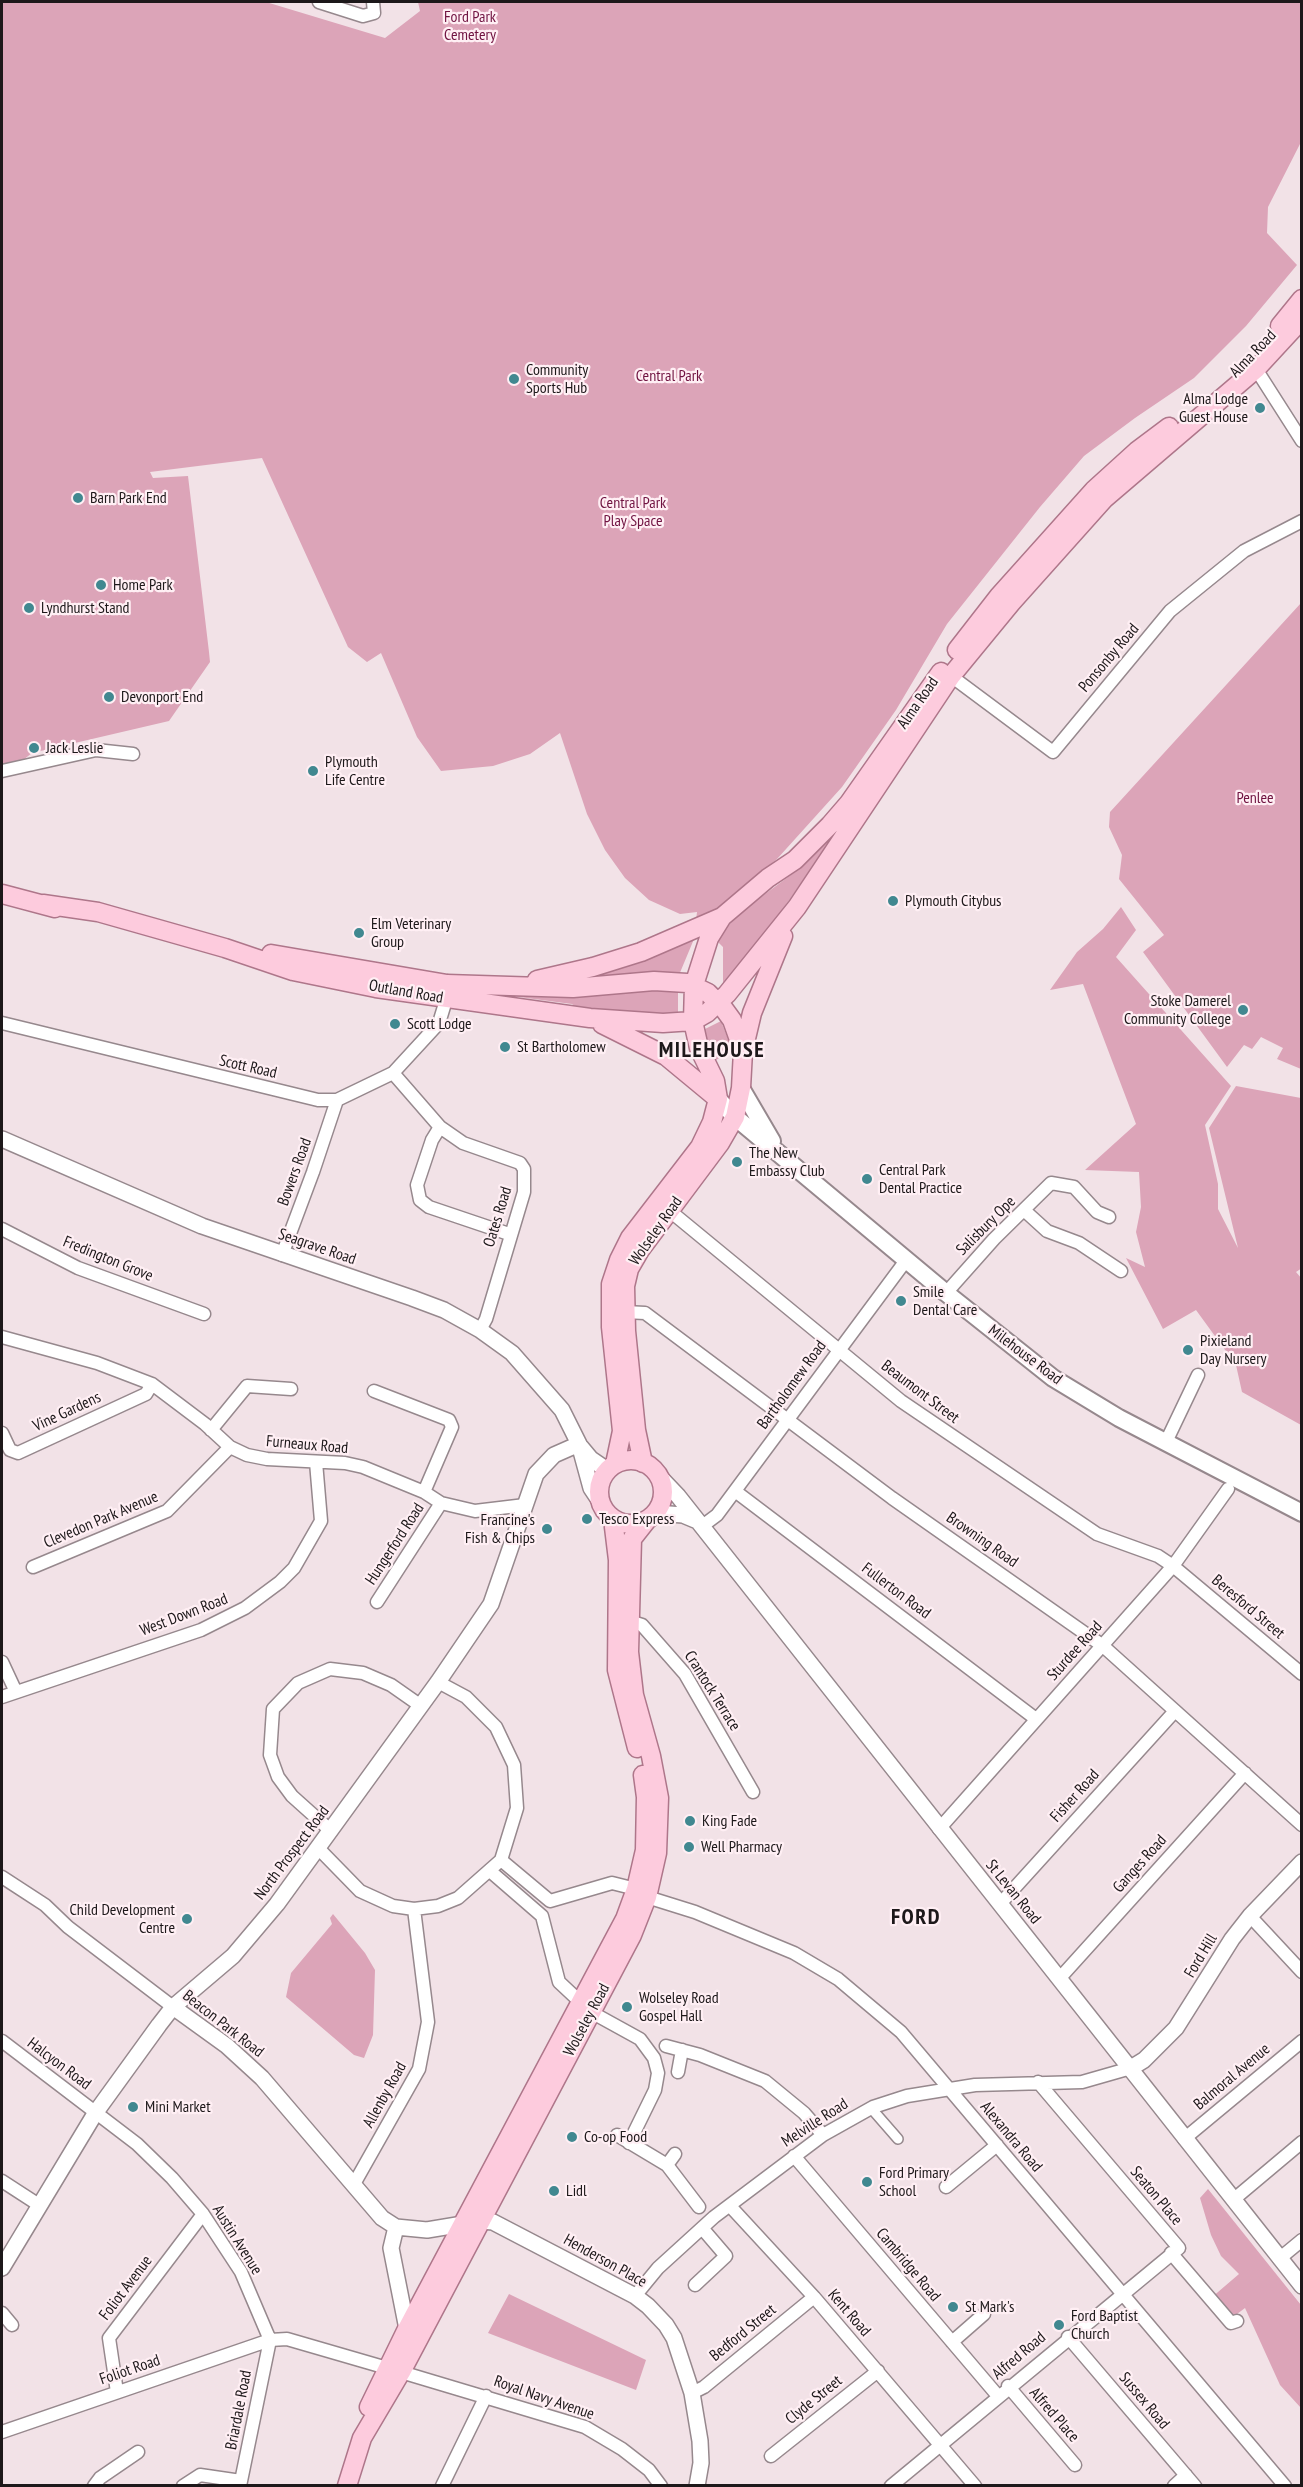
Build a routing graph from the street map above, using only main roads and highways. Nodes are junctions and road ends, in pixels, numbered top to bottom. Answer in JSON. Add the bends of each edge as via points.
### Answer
{"nodes":[{"id":1,"x":1302,"y":299,"type":"edge"},
{"id":2,"x":1302,"y":319,"type":"edge"},
{"id":3,"x":2,"y":894,"type":"edge"},
{"id":4,"x":797,"y":907,"type":"junction"},
{"id":5,"x":722,"y":917,"type":"junction"},
{"id":6,"x":225,"y":948,"type":"junction"},
{"id":7,"x":514,"y":985,"type":"junction"},
{"id":8,"x":694,"y":985,"type":"junction"},
{"id":9,"x":719,"y":1003,"type":"junction"},
{"id":10,"x":590,"y":1018,"type":"junction"},
{"id":11,"x":693,"y":1021,"type":"junction"},
{"id":12,"x":743,"y":1051,"type":"junction"},
{"id":13,"x":741,"y":1088,"type":"junction"},
{"id":14,"x":718,"y":1099,"type":"junction"},
{"id":15,"x":735,"y":1117,"type":"junction"},
{"id":16,"x":779,"y":1152,"type":"junction"},
{"id":17,"x":643,"y":1462,"type":"junction"},
{"id":18,"x":611,"y":1467,"type":"junction"},
{"id":19,"x":1302,"y":1513,"type":"edge"},
{"id":20,"x":651,"y":1516,"type":"junction"},
{"id":21,"x":613,"y":1519,"type":"junction"},
{"id":22,"x":642,"y":1893,"type":"junction"},
{"id":23,"x":473,"y":2222,"type":"junction"},
{"id":24,"x":394,"y":2370,"type":"junction"},
{"id":25,"x":342,"y":2486,"type":"edge"},
{"id":26,"x":347,"y":2486,"type":"edge"}],
"edges":[{"from":1,"to":5,"type":"main road","name":"Alma Road","via":[[1273,335],[1218,389],[1137,451],[1087,498],[999,596],[837,818],[795,860]]},
{"from":2,"to":4,"type":"main road","name":"Alma Road","via":[[1256,369],[1104,499],[1011,603],[951,676]]},
{"from":3,"to":6,"type":"main road","name":"Outland Road","via":[[100,923],[147,927]]},
{"from":4,"to":9,"type":"main road","name":"Alma Road"},
{"from":4,"to":12,"type":"main road","name":"Alma Road","via":[[764,979]]},
{"from":5,"to":7,"type":"main road","name":"Outland Road","via":[[641,952]]},
{"from":5,"to":8,"type":"main road","name":"Alma Road","via":[[709,938]]},
{"from":6,"to":7,"type":"main road","name":"Outland Road","via":[[447,984]]},
{"from":6,"to":10,"type":"main road","name":"Outland Road","via":[[294,971],[446,1000]]},
{"from":7,"to":8,"type":"main road","name":"Outland Road","via":[[573,988],[654,981]]},
{"from":8,"to":9,"type":"main road"},
{"from":8,"to":11,"type":"main road","name":"Alma Road"},
{"from":9,"to":11,"type":"main road","name":"Alma Road"},
{"from":9,"to":12,"type":"main road","via":[[732,1020]]},
{"from":10,"to":11,"type":"main road","name":"Outland Road"},
{"from":10,"to":14,"type":"main road","name":"Outland Road","via":[[666,1056]]},
{"from":11,"to":14,"type":"main road"},
{"from":12,"to":13,"type":"main road","name":"Wolseley Road"},
{"from":13,"to":15,"type":"main road","name":"Wolseley Road"},
{"from":13,"to":16,"type":"main road","name":"Milehouse Road"},
{"from":14,"to":15,"type":"main road","name":"Outland Road"},
{"from":14,"to":18,"type":"main road","name":"Wolseley Road","via":[[700,1147],[630,1238],[611,1284],[611,1328],[622,1431]]},
{"from":15,"to":16,"type":"main road","name":"Milehouse Road"},
{"from":15,"to":17,"type":"main road","name":"Wolseley Road","via":[[629,1269],[625,1312],[636,1430]]},
{"from":16,"to":19,"type":"main road","name":"Milehouse Road","via":[[1053,1378],[1086,1400]]},
{"from":17,"to":18,"type":"main road","via":[[629,1460]]},
{"from":17,"to":20,"type":"main road","via":[[658,1475],[663,1491]]},
{"from":18,"to":21,"type":"main road","via":[[598,1490],[604,1511]]},
{"from":20,"to":21,"type":"main road","via":[[636,1524]]},
{"from":20,"to":22,"type":"main road","name":"Wolseley Road","via":[[632,1539],[629,1621],[634,1695],[658,1798],[657,1853]]},
{"from":21,"to":22,"type":"main road","name":"Wolseley Road","via":[[618,1560],[617,1670],[646,1797]]},
{"from":22,"to":23,"type":"main road","name":"Wolseley Road","via":[[632,1935],[585,2008]]},
{"from":23,"to":24,"type":"main road","name":"Wolseley Road"},
{"from":23,"to":24,"type":"main road","name":"Wolseley Road","via":[[407,2329]]},
{"from":24,"to":25,"type":"main road","name":"Wolseley Road","via":[[355,2437]]},
{"from":24,"to":26,"type":"main road","name":"Wolseley Road","via":[[362,2438]]}]}
